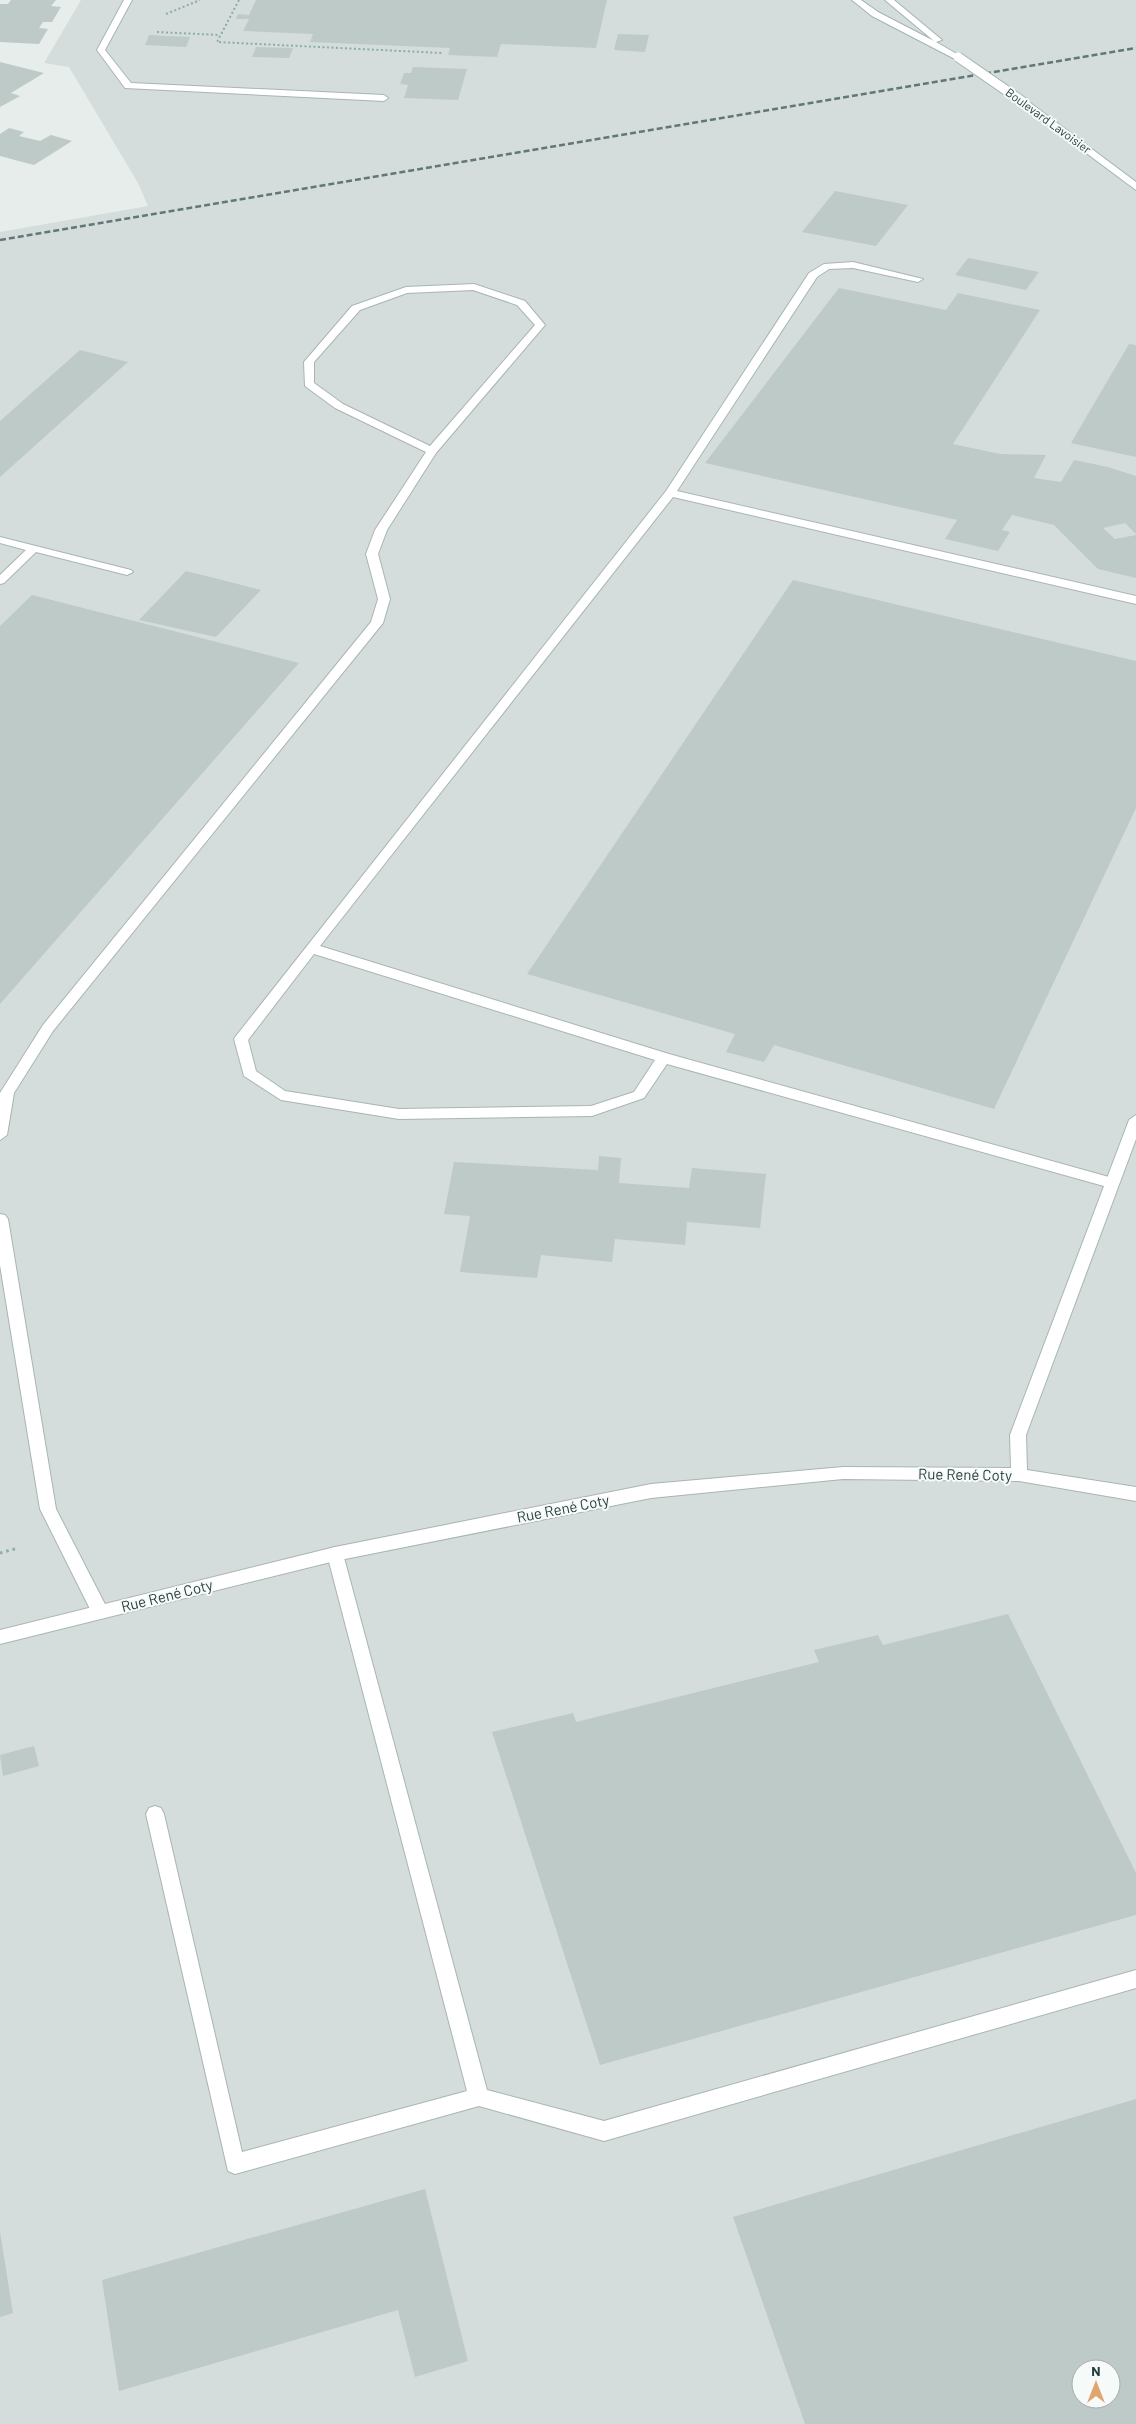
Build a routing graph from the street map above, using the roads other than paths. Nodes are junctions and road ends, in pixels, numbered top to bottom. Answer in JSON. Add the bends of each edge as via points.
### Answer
{"nodes":[{"id":1,"x":128,"y":0,"type":"edge"},
{"id":2,"x":856,"y":0,"type":"edge"},
{"id":3,"x":889,"y":0,"type":"edge"},
{"id":4,"x":958,"y":57,"type":"junction"},
{"id":5,"x":384,"y":98,"type":"dead end"},
{"id":6,"x":1136,"y":187,"type":"edge"},
{"id":7,"x":918,"y":279,"type":"dead end"},
{"id":8,"x":432,"y":451,"type":"junction"},
{"id":9,"x":670,"y":493,"type":"junction"},
{"id":10,"x":0,"y":540,"type":"edge"},
{"id":11,"x":34,"y":548,"type":"junction"},
{"id":12,"x":127,"y":572,"type":"dead end"},
{"id":13,"x":0,"y":581,"type":"edge"},
{"id":14,"x":1136,"y":600,"type":"edge"},
{"id":15,"x":310,"y":948,"type":"junction"},
{"id":16,"x":664,"y":1058,"type":"junction"},
{"id":17,"x":1136,"y":1120,"type":"edge"},
{"id":18,"x":0,"y":1135,"type":"edge"},
{"id":19,"x":1111,"y":1183,"type":"junction"},
{"id":20,"x":0,"y":1218,"type":"edge"},
{"id":21,"x":1020,"y":1475,"type":"junction"},
{"id":22,"x":1136,"y":1494,"type":"edge"},
{"id":23,"x":335,"y":1554,"type":"junction"},
{"id":24,"x":100,"y":1612,"type":"junction"},
{"id":25,"x":0,"y":1637,"type":"edge"},
{"id":26,"x":155,"y":1814,"type":"dead end"},
{"id":27,"x":1136,"y":1979,"type":"edge"},
{"id":28,"x":479,"y":2097,"type":"junction"}],
"edges":[{"from":1,"to":5,"type":"street","via":[[100,50],[128,86]]},
{"from":2,"to":4,"type":"street","name":"Boulevard Lavoisier","via":[[875,14]]},
{"from":3,"to":4,"type":"street","name":"Boulevard Lavoisier"},
{"from":4,"to":6,"type":"street","name":"Boulevard Lavoisier","bridge":true},
{"from":7,"to":9,"type":"street","via":[[853,265],[828,266],[813,275]]},
{"from":8,"to":8,"type":"street","via":[[540,325],[521,303],[474,287],[406,290],[356,308],[309,362],[309,384],[339,406]]},
{"from":8,"to":18,"type":"street","via":[[381,530],[372,554],[384,599],[377,623],[48,1028],[7,1093]]},
{"from":9,"to":14,"type":"street"},
{"from":9,"to":15,"type":"street"},
{"from":10,"to":11,"type":"street"},
{"from":11,"to":12,"type":"street"},
{"from":11,"to":13,"type":"street"},
{"from":15,"to":16,"type":"street"},
{"from":15,"to":16,"type":"street","via":[[241,1039],[249,1073],[281,1095],[399,1114],[592,1111],[639,1095]]},
{"from":16,"to":19,"type":"street"},
{"from":17,"to":19,"type":"street"},
{"from":19,"to":21,"type":"street","via":[[1018,1436]]},
{"from":20,"to":24,"type":"street","via":[[48,1509]]},
{"from":21,"to":22,"type":"street","name":"Rue René Coty"},
{"from":21,"to":23,"type":"street","name":"Rue René Coty","via":[[843,1473],[651,1491]]},
{"from":23,"to":24,"type":"street","name":"Rue René Coty"},
{"from":23,"to":28,"type":"street"},
{"from":24,"to":25,"type":"street","name":"Rue René Coty"},
{"from":26,"to":28,"type":"street","via":[[235,2164]]},
{"from":27,"to":28,"type":"street","via":[[604,2131]]}]}
